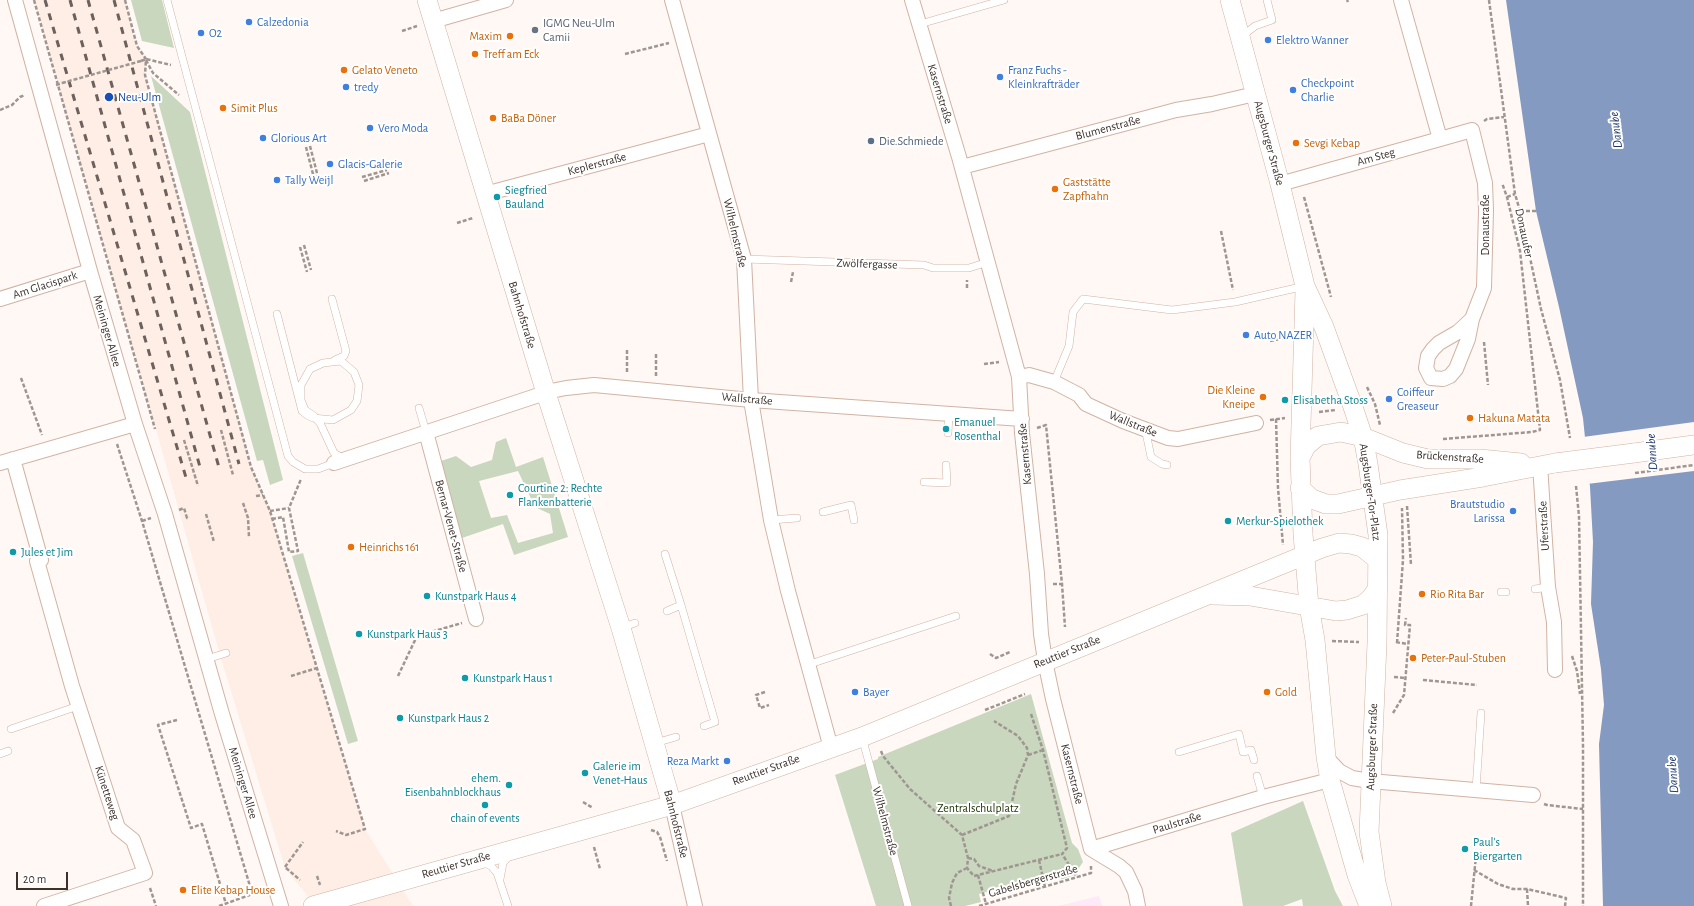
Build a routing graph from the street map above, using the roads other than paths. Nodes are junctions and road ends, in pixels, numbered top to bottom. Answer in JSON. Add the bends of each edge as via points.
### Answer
{"nodes":[{"id":1,"x":15,"y":0,"type":"edge"},
{"id":2,"x":167,"y":0,"type":"edge"},
{"id":3,"x":427,"y":0,"type":"edge"},
{"id":4,"x":506,"y":0,"type":"edge"},
{"id":5,"x":672,"y":0,"type":"edge"},
{"id":6,"x":912,"y":0,"type":"edge"},
{"id":7,"x":1004,"y":0,"type":"edge"},
{"id":8,"x":1230,"y":0,"type":"edge"},
{"id":9,"x":1267,"y":0,"type":"edge"},
{"id":10,"x":1401,"y":0,"type":"edge"},
{"id":11,"x":433,"y":21,"type":"junction"},
{"id":12,"x":920,"y":24,"type":"junction"},
{"id":13,"x":1241,"y":37,"type":"junction"},
{"id":14,"x":1255,"y":94,"type":"junction"},
{"id":15,"x":1472,"y":130,"type":"joint"},
{"id":16,"x":709,"y":134,"type":"junction"},
{"id":17,"x":1440,"y":139,"type":"junction"},
{"id":18,"x":962,"y":167,"type":"junction"},
{"id":19,"x":1280,"y":184,"type":"junction"},
{"id":20,"x":485,"y":194,"type":"junction"},
{"id":21,"x":744,"y":260,"type":"junction"},
{"id":22,"x":988,"y":262,"type":"junction"},
{"id":23,"x":90,"y":271,"type":"junction"},
{"id":24,"x":1305,"y":286,"type":"junction"},
{"id":25,"x":0,"y":299,"type":"edge"},
{"id":26,"x":332,"y":299,"type":"dead end"},
{"id":27,"x":277,"y":314,"type":"dead end"},
{"id":28,"x":1472,"y":319,"type":"dead end"},
{"id":29,"x":294,"y":375,"type":"junction"},
{"id":30,"x":1019,"y":377,"type":"junction"},
{"id":31,"x":1054,"y":382,"type":"junction"},
{"id":32,"x":546,"y":393,"type":"junction"},
{"id":33,"x":752,"y":400,"type":"junction"},
{"id":34,"x":419,"y":408,"type":"dead end"},
{"id":35,"x":949,"y":414,"type":"junction"},
{"id":36,"x":1022,"y":419,"type":"junction"},
{"id":37,"x":1256,"y":423,"type":"dead end"},
{"id":38,"x":135,"y":424,"type":"junction"},
{"id":39,"x":320,"y":424,"type":"junction"},
{"id":40,"x":1145,"y":428,"type":"junction"},
{"id":41,"x":426,"y":432,"type":"junction"},
{"id":42,"x":948,"y":433,"type":"dead end"},
{"id":43,"x":1363,"y":437,"type":"junction"},
{"id":44,"x":1694,"y":445,"type":"edge"},
{"id":45,"x":5,"y":458,"type":"edge"},
{"id":46,"x":1300,"y":458,"type":"junction"},
{"id":47,"x":341,"y":461,"type":"junction"},
{"id":48,"x":1548,"y":464,"type":"junction"},
{"id":49,"x":946,"y":465,"type":"dead end"},
{"id":50,"x":1167,"y":466,"type":"dead end"},
{"id":51,"x":924,"y":482,"type":"dead end"},
{"id":52,"x":1300,"y":488,"type":"junction"},
{"id":53,"x":15,"y":494,"type":"dead end"},
{"id":54,"x":1372,"y":495,"type":"junction"},
{"id":55,"x":18,"y":508,"type":"dead end"},
{"id":56,"x":823,"y":512,"type":"dead end"},
{"id":57,"x":797,"y":518,"type":"dead end"},
{"id":58,"x":771,"y":520,"type":"junction"},
{"id":59,"x":854,"y":520,"type":"dead end"},
{"id":60,"x":666,"y":554,"type":"dead end"},
{"id":61,"x":1305,"y":555,"type":"junction"},
{"id":62,"x":1377,"y":559,"type":"junction"},
{"id":63,"x":37,"y":561,"type":"junction"},
{"id":64,"x":1378,"y":588,"type":"junction"},
{"id":65,"x":1206,"y":595,"type":"junction"},
{"id":66,"x":681,"y":606,"type":"junction"},
{"id":67,"x":1309,"y":606,"type":"junction"},
{"id":68,"x":667,"y":611,"type":"dead end"},
{"id":69,"x":956,"y":616,"type":"dead end"},
{"id":70,"x":476,"y":619,"type":"road end"},
{"id":71,"x":226,"y":653,"type":"dead end"},
{"id":72,"x":207,"y":659,"type":"junction"},
{"id":73,"x":1045,"y":661,"type":"junction"},
{"id":74,"x":808,"y":665,"type":"junction"},
{"id":75,"x":1555,"y":670,"type":"dead end"},
{"id":76,"x":78,"y":706,"type":"junction"},
{"id":77,"x":1480,"y":713,"type":"dead end"},
{"id":78,"x":704,"y":726,"type":"dead end"},
{"id":79,"x":11,"y":729,"type":"dead end"},
{"id":80,"x":676,"y":737,"type":"dead end"},
{"id":81,"x":862,"y":737,"type":"junction"},
{"id":82,"x":655,"y":743,"type":"junction"},
{"id":83,"x":831,"y":748,"type":"junction"},
{"id":84,"x":8,"y":751,"type":"dead end"},
{"id":85,"x":1179,"y":752,"type":"dead end"},
{"id":86,"x":0,"y":754,"type":"edge"},
{"id":87,"x":1326,"y":757,"type":"junction"},
{"id":88,"x":1254,"y":760,"type":"dead end"},
{"id":89,"x":1257,"y":776,"type":"dead end"},
{"id":90,"x":1330,"y":780,"type":"junction"},
{"id":91,"x":1370,"y":782,"type":"junction"},
{"id":92,"x":1476,"y":790,"type":"junction"},
{"id":93,"x":1533,"y":795,"type":"road end"},
{"id":94,"x":1263,"y":797,"type":"junction"},
{"id":95,"x":672,"y":805,"type":"junction"},
{"id":96,"x":517,"y":848,"type":"junction"},
{"id":97,"x":1091,"y":849,"type":"junction"},
{"id":98,"x":473,"y":860,"type":"junction"},
{"id":99,"x":500,"y":879,"type":"junction"},
{"id":100,"x":1137,"y":901,"type":"edge"},
{"id":101,"x":49,"y":905,"type":"edge"},
{"id":102,"x":281,"y":906,"type":"edge"},
{"id":103,"x":313,"y":906,"type":"edge"},
{"id":104,"x":508,"y":906,"type":"edge"},
{"id":105,"x":695,"y":906,"type":"edge"},
{"id":106,"x":908,"y":906,"type":"edge"},
{"id":107,"x":1369,"y":906,"type":"edge"},
{"id":108,"x":1382,"y":906,"type":"edge"}],
"edges":[{"from":1,"to":23,"type":"street","name":"Meininger Allee"},
{"from":2,"to":47,"type":"lane","via":[[288,456],[292,462],[305,469],[318,469]]},
{"from":3,"to":11,"type":"main road","name":"Bahnhofstraße"},
{"from":4,"to":11,"type":"street"},
{"from":5,"to":16,"type":"street","name":"Wilhelmstraße"},
{"from":6,"to":12,"type":"street","name":"Kasernstraße"},
{"from":7,"to":12,"type":"lane"},
{"from":8,"to":13,"type":"main road","name":"Augsburger Straße"},
{"from":9,"to":13,"type":"lane","via":[[1272,20],[1255,26]]},
{"from":10,"to":17,"type":"street"},
{"from":11,"to":20,"type":"main road","name":"Bahnhofstraße"},
{"from":12,"to":18,"type":"street","name":"Kasernstraße"},
{"from":13,"to":14,"type":"main road","name":"Augsburger Straße"},
{"from":14,"to":18,"type":"street","name":"Blumenstraße","via":[[1176,110]]},
{"from":14,"to":19,"type":"main road","name":"Augsburger Straße"},
{"from":15,"to":17,"type":"street","name":"Am Steg"},
{"from":15,"to":28,"type":"street","name":"Donaustraße","via":[[1484,182],[1486,210],[1484,288]]},
{"from":16,"to":20,"type":"street","name":"Keplerstraße"},
{"from":16,"to":21,"type":"street","name":"Wilhelmstraße"},
{"from":17,"to":19,"type":"street","name":"Am Steg"},
{"from":18,"to":22,"type":"street","name":"Kasernstraße"},
{"from":19,"to":24,"type":"main road","name":"Augsburger Straße"},
{"from":20,"to":32,"type":"main road","name":"Bahnhofstraße"},
{"from":21,"to":22,"type":"lane","name":"Zwölfergasse","via":[[933,268],[968,268]]},
{"from":21,"to":33,"type":"street","name":"Wilhelmstraße"},
{"from":22,"to":30,"type":"street","name":"Kasernstraße"},
{"from":23,"to":25,"type":"street","name":"Am Glacispark"},
{"from":23,"to":38,"type":"street","name":"Meininger Allee"},
{"from":24,"to":31,"type":"lane","via":[[1235,302],[1172,310],[1083,299],[1073,312],[1069,346]]},
{"from":24,"to":43,"type":"main road","name":"Augsburger Straße","via":[[1324,327]]},
{"from":24,"to":46,"type":"main road","name":"Augsburger Straße"},
{"from":26,"to":29,"type":"lane","via":[[345,347],[344,356]]},
{"from":27,"to":29,"type":"lane"},
{"from":29,"to":39,"type":"lane","via":[[302,411],[313,418],[320,419],[333,420],[351,410],[357,401],[359,385],[354,372],[341,361],[323,362],[310,369],[301,385],[301,400],[305,410],[314,416],[317,420]]},
{"from":30,"to":31,"type":"street","name":"Wallstraße","via":[[1029,375]]},
{"from":30,"to":36,"type":"street","name":"Kasernstraße"},
{"from":31,"to":40,"type":"street","name":"Wallstraße","via":[[1079,395],[1086,404]]},
{"from":32,"to":33,"type":"street","name":"Wallstraße","via":[[594,385]]},
{"from":32,"to":41,"type":"street"},
{"from":32,"to":82,"type":"main road","name":"Bahnhofstraße","via":[[628,626]]},
{"from":33,"to":35,"type":"street","name":"Wallstraße"},
{"from":33,"to":58,"type":"street","name":"Wilhelmstraße"},
{"from":34,"to":41,"type":"lane"},
{"from":35,"to":36,"type":"street","name":"Wallstraße"},
{"from":35,"to":42,"type":"lane"},
{"from":36,"to":73,"type":"street","name":"Kasernstraße"},
{"from":37,"to":40,"type":"street","name":"Wallstraße","via":[[1178,439],[1168,438]]},
{"from":38,"to":45,"type":"street","via":[[45,442]]},
{"from":38,"to":72,"type":"street","name":"Meininger Allee","via":[[165,514]]},
{"from":39,"to":47,"type":"lane","via":[[334,453]]},
{"from":39,"to":47,"type":"lane","via":[[330,460]]},
{"from":40,"to":50,"type":"lane","via":[[1152,457]]},
{"from":41,"to":47,"type":"street"},
{"from":41,"to":70,"type":"street","name":"Bernar-Venet-Straße"},
{"from":43,"to":46,"type":"main road","name":"Augsburger-Tor-Platz","via":[[1341,432],[1318,436],[1306,446]]},
{"from":43,"to":48,"type":"main road","name":"Brückenstraße","via":[[1404,453],[1428,458]]},
{"from":43,"to":54,"type":"main road","name":"Augsburger-Tor-Platz"},
{"from":44,"to":48,"type":"main road","name":"Brückenstraße","bridge":true},
{"from":45,"to":53,"type":"street"},
{"from":45,"to":63,"type":"street","name":"Künetteweg","via":[[41,560]]},
{"from":46,"to":52,"type":"main road"},
{"from":48,"to":54,"type":"main road","name":"Brückenstraße"},
{"from":48,"to":75,"type":"street","name":"Uferstraße","via":[[1541,588],[1554,622]]},
{"from":49,"to":51,"type":"lane","via":[[947,483]]},
{"from":52,"to":54,"type":"main road","via":[[1312,499],[1326,504],[1354,501]]},
{"from":52,"to":61,"type":"main road"},
{"from":54,"to":62,"type":"main road","name":"Augsburger-Tor-Platz","via":[[1378,535]]},
{"from":55,"to":63,"type":"street","name":"Künetteweg","via":[[33,562]]},
{"from":56,"to":59,"type":"lane","via":[[850,502]]},
{"from":57,"to":58,"type":"lane"},
{"from":58,"to":74,"type":"street","name":"Wilhelmstraße"},
{"from":60,"to":66,"type":"lane"},
{"from":61,"to":62,"type":"main road","via":[[1339,543],[1362,547]]},
{"from":61,"to":65,"type":"main road","name":"Reuttier Straße"},
{"from":61,"to":67,"type":"main road"},
{"from":62,"to":64,"type":"main road","name":"Augsburger-Tor-Platz"},
{"from":63,"to":76,"type":"street","name":"Künetteweg"},
{"from":64,"to":67,"type":"main road","via":[[1363,605],[1347,610],[1336,611]]},
{"from":64,"to":91,"type":"main road","name":"Augsburger Straße"},
{"from":65,"to":67,"type":"main road","name":"Reuttier Straße","via":[[1250,596]]},
{"from":65,"to":73,"type":"main road","name":"Reuttier Straße"},
{"from":66,"to":68,"type":"lane"},
{"from":66,"to":78,"type":"lane","via":[[714,722]]},
{"from":67,"to":87,"type":"main road","via":[[1315,640]]},
{"from":69,"to":74,"type":"lane"},
{"from":71,"to":72,"type":"lane"},
{"from":72,"to":102,"type":"street","name":"Meininger Allee"},
{"from":73,"to":81,"type":"main road","name":"Reuttier Straße"},
{"from":73,"to":97,"type":"street","name":"Kasernstraße"},
{"from":74,"to":83,"type":"street","name":"Wilhelmstraße"},
{"from":76,"to":79,"type":"lane"},
{"from":76,"to":101,"type":"street","name":"Künetteweg","via":[[118,828],[133,840],[145,873]]},
{"from":77,"to":92,"type":"lane"},
{"from":80,"to":82,"type":"lane"},
{"from":81,"to":83,"type":"main road","name":"Reuttier Straße"},
{"from":81,"to":106,"type":"lane","name":"Wilhelmstraße"},
{"from":82,"to":95,"type":"main road","name":"Bahnhofstraße"},
{"from":83,"to":95,"type":"main road","name":"Reuttier Straße"},
{"from":84,"to":86,"type":"lane"},
{"from":85,"to":88,"type":"lane","via":[[1239,734],[1243,752],[1251,750]]},
{"from":87,"to":90,"type":"main road"},
{"from":87,"to":91,"type":"street","via":[[1339,771],[1352,778]]},
{"from":89,"to":94,"type":"lane"},
{"from":90,"to":94,"type":"street","name":"Paulstraße"},
{"from":90,"to":107,"type":"main road","via":[[1357,875]]},
{"from":91,"to":92,"type":"street"},
{"from":91,"to":108,"type":"main road","name":"Augsburger Straße","via":[[1369,832]]},
{"from":92,"to":93,"type":"street"},
{"from":94,"to":97,"type":"street","name":"Paulstraße"},
{"from":95,"to":96,"type":"main road","name":"Reuttier Straße"},
{"from":95,"to":105,"type":"street","name":"Bahnhofstraße"},
{"from":96,"to":98,"type":"main road","name":"Reuttier Straße"},
{"from":96,"to":99,"type":"lane","via":[[503,863]]},
{"from":97,"to":100,"type":"street","via":[[1126,872]]},
{"from":98,"to":99,"type":"lane","via":[[491,866]]},
{"from":98,"to":103,"type":"main road","name":"Reuttier Straße"},
{"from":99,"to":104,"type":"lane"}]}
